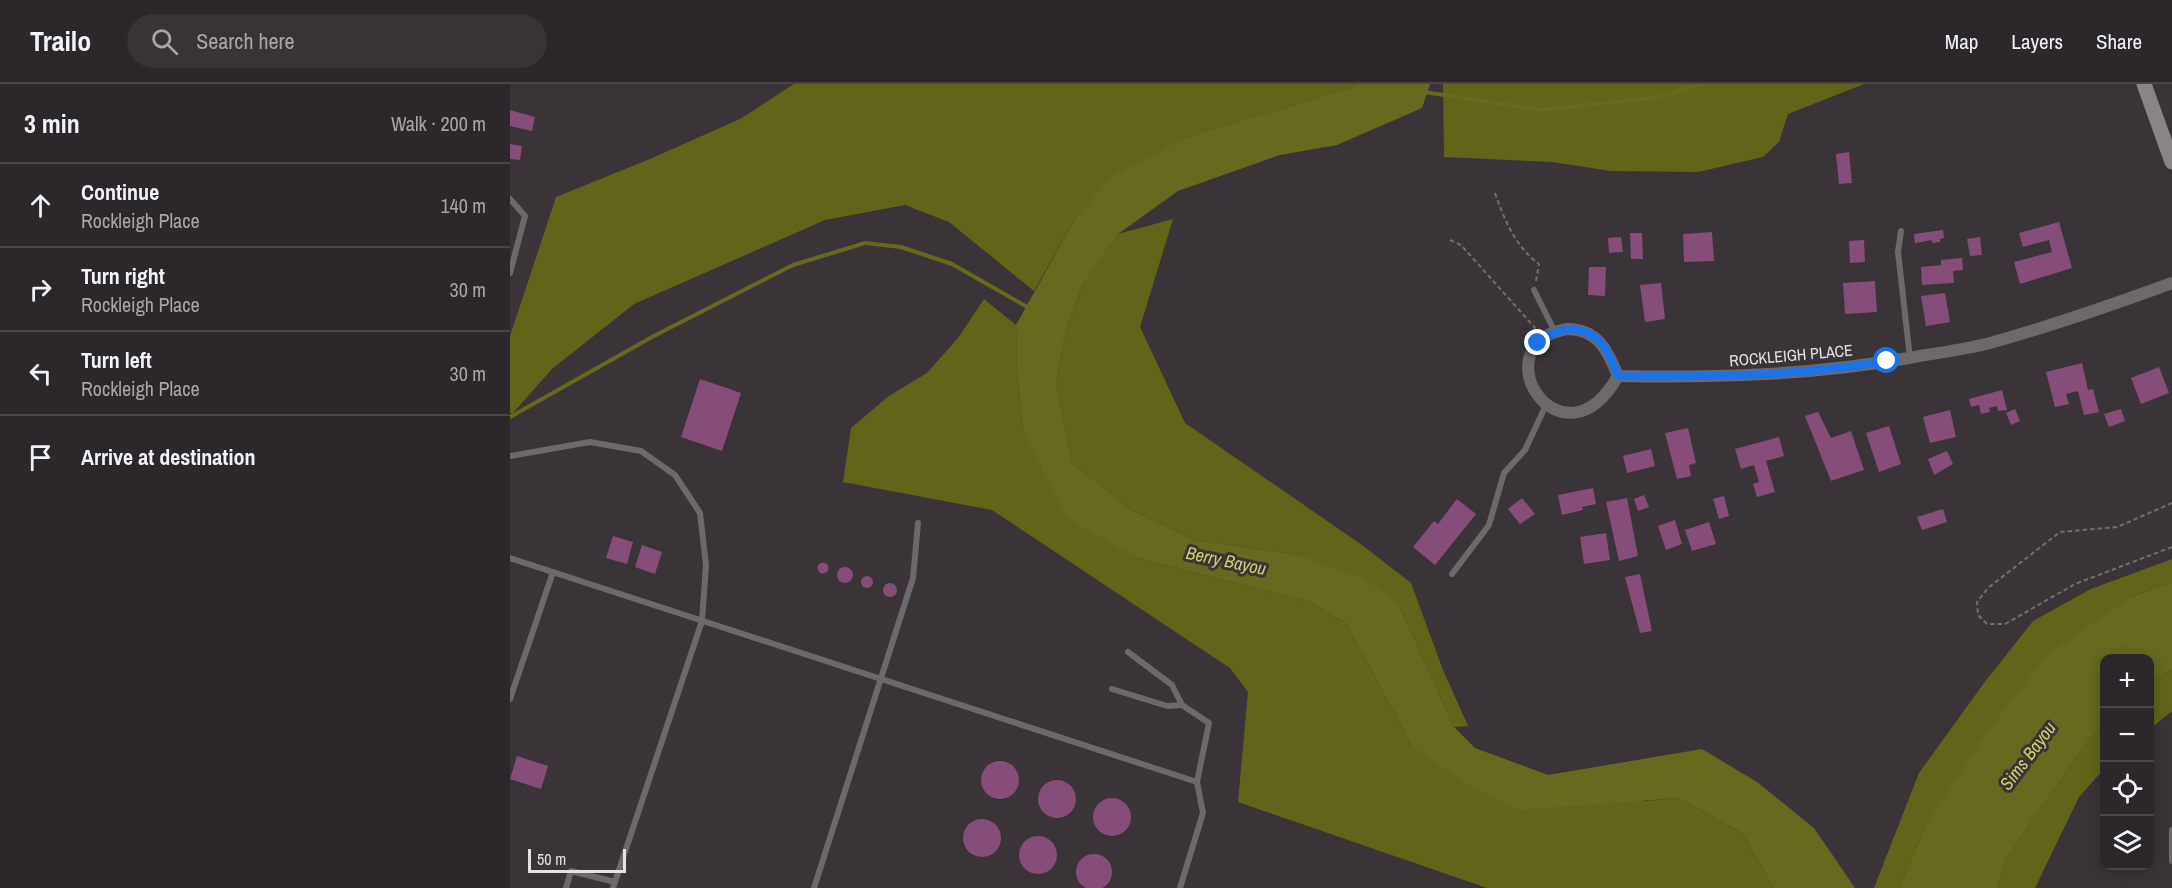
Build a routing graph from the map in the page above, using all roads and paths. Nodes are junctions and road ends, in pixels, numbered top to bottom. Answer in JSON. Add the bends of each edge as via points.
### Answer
{"nodes":[{"id":1,"x":2144,"y":84,"type":"edge"},
{"id":2,"x":2172,"y":162,"type":"edge"},
{"id":3,"x":1495,"y":193,"type":"dead end"},
{"id":4,"x":510,"y":199,"type":"edge"},
{"id":5,"x":1901,"y":231,"type":"dead end"},
{"id":6,"x":1450,"y":240,"type":"dead end"},
{"id":7,"x":510,"y":273,"type":"edge"},
{"id":8,"x":2172,"y":283,"type":"edge"},
{"id":9,"x":1534,"y":290,"type":"joint"},
{"id":10,"x":1549,"y":335,"type":"junction"},
{"id":11,"x":1910,"y":358,"type":"junction"},
{"id":12,"x":1618,"y":376,"type":"junction"},
{"id":13,"x":1546,"y":405,"type":"junction"},
{"id":14,"x":510,"y":456,"type":"edge"},
{"id":15,"x":2172,"y":503,"type":"edge"},
{"id":16,"x":918,"y":523,"type":"dead end"},
{"id":17,"x":2172,"y":547,"type":"edge"},
{"id":18,"x":510,"y":558,"type":"edge"},
{"id":19,"x":553,"y":572,"type":"junction"},
{"id":20,"x":1452,"y":574,"type":"dead end"},
{"id":21,"x":702,"y":621,"type":"junction"},
{"id":22,"x":1128,"y":652,"type":"dead end"},
{"id":23,"x":883,"y":680,"type":"junction"},
{"id":24,"x":1112,"y":688,"type":"dead end"},
{"id":25,"x":510,"y":699,"type":"edge"},
{"id":26,"x":1182,"y":705,"type":"junction"},
{"id":27,"x":1197,"y":782,"type":"junction"},
{"id":28,"x":2172,"y":830,"type":"edge"},
{"id":29,"x":2172,"y":858,"type":"edge"},
{"id":30,"x":614,"y":885,"type":"edge"},
{"id":31,"x":566,"y":888,"type":"edge"},
{"id":32,"x":814,"y":888,"type":"edge"},
{"id":33,"x":1180,"y":888,"type":"edge"}],
"edges":[{"from":1,"to":2,"type":"main road"},
{"from":3,"to":9,"type":"path","via":[[1514,238],[1524,253],[1539,264]]},
{"from":4,"to":7,"type":"lane","via":[[525,216]]},
{"from":5,"to":11,"type":"lane","via":[[1898,252]]},
{"from":6,"to":10,"type":"path","via":[[1468,254],[1522,317]]},
{"from":8,"to":11,"type":"street","name":"ROCKLEIGH PLACE","via":[[1988,343]]},
{"from":9,"to":10,"type":"lane"},
{"from":10,"to":12,"type":"street","via":[[1575,329],[1598,339]]},
{"from":10,"to":13,"type":"street","via":[[1530,357],[1528,376],[1535,393]]},
{"from":11,"to":12,"type":"street","name":"ROCKLEIGH PLACE","via":[[1763,376]]},
{"from":12,"to":13,"type":"street","via":[[1605,393],[1582,411],[1566,412]]},
{"from":13,"to":20,"type":"lane","via":[[1525,450],[1504,473],[1489,525]]},
{"from":14,"to":21,"type":"lane","via":[[590,442],[640,452],[675,475],[700,513],[706,565]]},
{"from":15,"to":17,"type":"path","via":[[2117,527],[2060,532],[1988,588],[1977,602],[1978,615],[1987,624],[2005,624],[2075,584]]},
{"from":16,"to":23,"type":"lane","via":[[913,578]]},
{"from":18,"to":19,"type":"lane"},
{"from":19,"to":21,"type":"lane"},
{"from":19,"to":25,"type":"lane"},
{"from":21,"to":23,"type":"lane"},
{"from":21,"to":30,"type":"lane"},
{"from":22,"to":26,"type":"lane","via":[[1172,685]]},
{"from":23,"to":27,"type":"lane"},
{"from":23,"to":32,"type":"lane"},
{"from":24,"to":26,"type":"lane","via":[[1167,706]]},
{"from":26,"to":27,"type":"lane","via":[[1209,723]]},
{"from":27,"to":33,"type":"lane","via":[[1203,813]]},
{"from":28,"to":29,"type":"lane"},
{"from":30,"to":31,"type":"lane","via":[[571,871]]}]}
